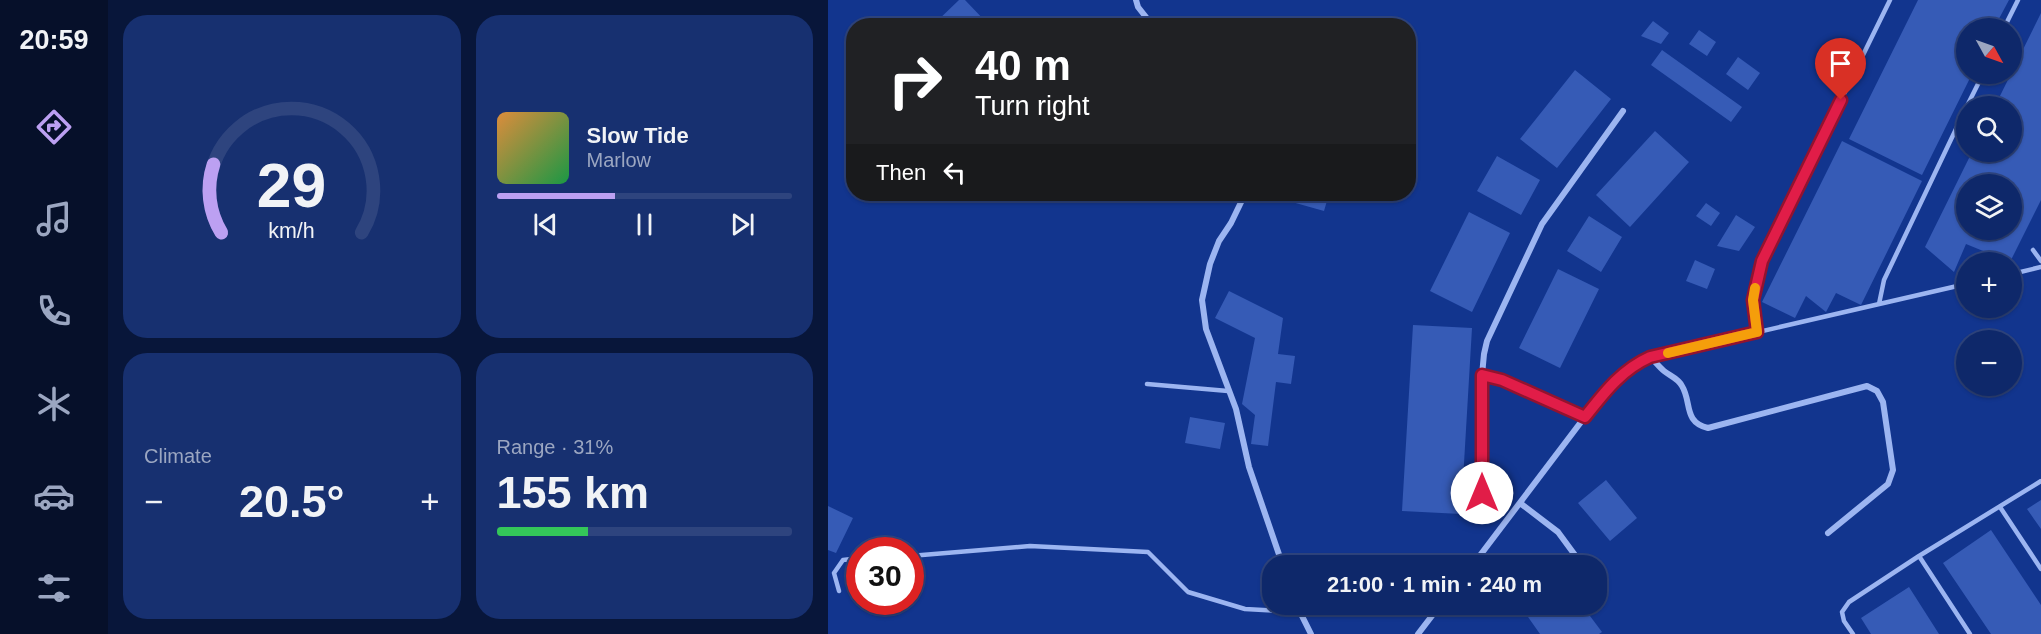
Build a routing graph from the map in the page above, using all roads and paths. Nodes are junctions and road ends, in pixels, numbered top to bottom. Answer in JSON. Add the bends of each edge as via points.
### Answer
{"nodes":[{"id":1,"x":1136,"y":0,"type":"edge"},
{"id":2,"x":1890,"y":0,"type":"edge"},
{"id":3,"x":2018,"y":0,"type":"edge"},
{"id":4,"x":1147,"y":18,"type":"edge"},
{"id":5,"x":2009,"y":18,"type":"edge"},
{"id":6,"x":1623,"y":111,"type":"dead end"},
{"id":7,"x":1956,"y":130,"type":"edge"},
{"id":8,"x":1242,"y":201,"type":"edge"},
{"id":9,"x":2033,"y":250,"type":"dead end"},
{"id":10,"x":2041,"y":261,"type":"edge"},
{"id":11,"x":2041,"y":267,"type":"edge"},
{"id":12,"x":2022,"y":272,"type":"edge"},
{"id":13,"x":1956,"y":286,"type":"edge"},
{"id":14,"x":1879,"y":304,"type":"junction"},
{"id":15,"x":1757,"y":332,"type":"junction"},
{"id":16,"x":1650,"y":357,"type":"junction"},
{"id":17,"x":1482,"y":375,"type":"junction"},
{"id":18,"x":1147,"y":384,"type":"dead end"},
{"id":19,"x":1228,"y":392,"type":"junction"},
{"id":20,"x":1585,"y":417,"type":"junction"},
{"id":21,"x":2041,"y":482,"type":"edge"},
{"id":22,"x":1482,"y":493,"type":"dead end"},
{"id":23,"x":1520,"y":503,"type":"junction"},
{"id":24,"x":2000,"y":507,"type":"junction"},
{"id":25,"x":1828,"y":533,"type":"dead end"},
{"id":26,"x":924,"y":555,"type":"edge"},
{"id":27,"x":1278,"y":555,"type":"edge"},
{"id":28,"x":1480,"y":555,"type":"edge"},
{"id":29,"x":1575,"y":555,"type":"edge"},
{"id":30,"x":1919,"y":556,"type":"junction"},
{"id":31,"x":846,"y":560,"type":"edge"},
{"id":32,"x":2041,"y":569,"type":"edge"},
{"id":33,"x":839,"y":591,"type":"dead end"},
{"id":34,"x":1262,"y":610,"type":"edge"},
{"id":35,"x":1300,"y":615,"type":"edge"},
{"id":36,"x":1433,"y":615,"type":"edge"},
{"id":37,"x":1311,"y":634,"type":"edge"},
{"id":38,"x":1418,"y":634,"type":"edge"},
{"id":39,"x":1853,"y":634,"type":"edge"},
{"id":40,"x":1970,"y":634,"type":"edge"}],
"edges":[{"from":1,"to":4,"type":"street"},
{"from":2,"to":15,"type":"lane","via":[[1762,261],[1753,300]]},
{"from":3,"to":5,"type":"lane"},
{"from":6,"to":17,"type":"street","via":[[1534,238],[1487,341]]},
{"from":7,"to":14,"type":"lane","via":[[1884,280]]},
{"from":8,"to":19,"type":"street","via":[[1219,241],[1202,300],[1206,329]]},
{"from":9,"to":10,"type":"lane"},
{"from":11,"to":12,"type":"lane"},
{"from":13,"to":14,"type":"lane"},
{"from":14,"to":15,"type":"lane"},
{"from":15,"to":16,"type":"lane"},
{"from":16,"to":20,"type":"street","via":[[1636,363],[1609,386]]},
{"from":16,"to":25,"type":"street","via":[[1683,386],[1692,419],[1708,428],[1867,386],[1877,391],[1883,402],[1893,470],[1888,484]]},
{"from":17,"to":20,"type":"street"},
{"from":17,"to":22,"type":"street"},
{"from":18,"to":19,"type":"lane"},
{"from":19,"to":27,"type":"street"},
{"from":20,"to":23,"type":"street"},
{"from":21,"to":24,"type":"lane"},
{"from":23,"to":28,"type":"street"},
{"from":23,"to":29,"type":"street","via":[[1558,532]]},
{"from":24,"to":30,"type":"lane"},
{"from":24,"to":32,"type":"lane"},
{"from":26,"to":34,"type":"lane","via":[[1030,546],[1148,552],[1188,592],[1245,609]]},
{"from":30,"to":39,"type":"lane","via":[[1849,602],[1842,612]]},
{"from":30,"to":40,"type":"lane"},
{"from":31,"to":33,"type":"lane","via":[[834,573]]},
{"from":35,"to":37,"type":"street"},
{"from":36,"to":38,"type":"street"}]}
